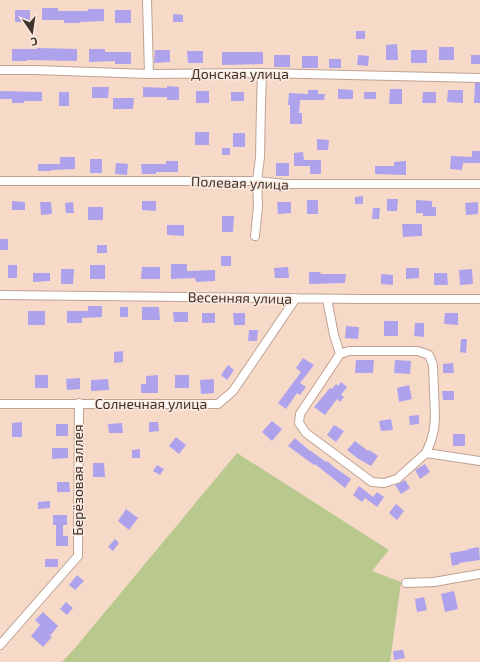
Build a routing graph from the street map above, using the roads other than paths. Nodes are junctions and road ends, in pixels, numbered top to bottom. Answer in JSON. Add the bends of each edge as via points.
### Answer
{"nodes":[{"id":1,"x":147,"y":0,"type":"edge"},
{"id":2,"x":0,"y":70,"type":"edge"},
{"id":3,"x":262,"y":73,"type":"junction"},
{"id":4,"x":149,"y":74,"type":"junction"},
{"id":5,"x":480,"y":78,"type":"edge"},
{"id":6,"x":0,"y":181,"type":"edge"},
{"id":7,"x":257,"y":181,"type":"junction"},
{"id":8,"x":480,"y":184,"type":"edge"},
{"id":9,"x":255,"y":236,"type":"dead end"},
{"id":10,"x":0,"y":295,"type":"edge"},
{"id":11,"x":296,"y":298,"type":"junction"},
{"id":12,"x":327,"y":299,"type":"junction"},
{"id":13,"x":480,"y":299,"type":"edge"},
{"id":14,"x":340,"y":354,"type":"junction"},
{"id":15,"x":79,"y":403,"type":"junction"},
{"id":16,"x":0,"y":404,"type":"edge"},
{"id":17,"x":426,"y":453,"type":"junction"},
{"id":18,"x":480,"y":461,"type":"edge"},
{"id":19,"x":480,"y":574,"type":"edge"},
{"id":20,"x":406,"y":583,"type":"dead end"},
{"id":21,"x":0,"y":645,"type":"edge"}],
"edges":[{"from":1,"to":4,"type":"street"},
{"from":2,"to":4,"type":"street","name":"Донская улица"},
{"from":3,"to":4,"type":"street","name":"Донская улица"},
{"from":3,"to":5,"type":"street","name":"Донская улица"},
{"from":3,"to":7,"type":"street"},
{"from":6,"to":7,"type":"street","name":"Полевая улица"},
{"from":7,"to":8,"type":"street","name":"Полевая улица","via":[[285,184]]},
{"from":7,"to":9,"type":"street"},
{"from":10,"to":11,"type":"street","name":"Весенняя улица"},
{"from":11,"to":12,"type":"street","name":"Весенняя улица"},
{"from":11,"to":15,"type":"street","name":"Солнечная улица","via":[[233,391],[218,404]]},
{"from":12,"to":13,"type":"street","name":"Весенняя улица"},
{"from":12,"to":14,"type":"street"},
{"from":14,"to":17,"type":"street","via":[[349,351],[389,350],[418,351],[429,355],[433,365],[435,417]]},
{"from":14,"to":17,"type":"street","via":[[300,414],[299,423],[306,433],[372,482],[384,483],[398,479]]},
{"from":15,"to":16,"type":"street","name":"Солнечная улица"},
{"from":15,"to":21,"type":"street","name":"Берёзовая аллея","via":[[78,556]]},
{"from":17,"to":18,"type":"street"},
{"from":19,"to":20,"type":"street","via":[[434,582]]}]}
